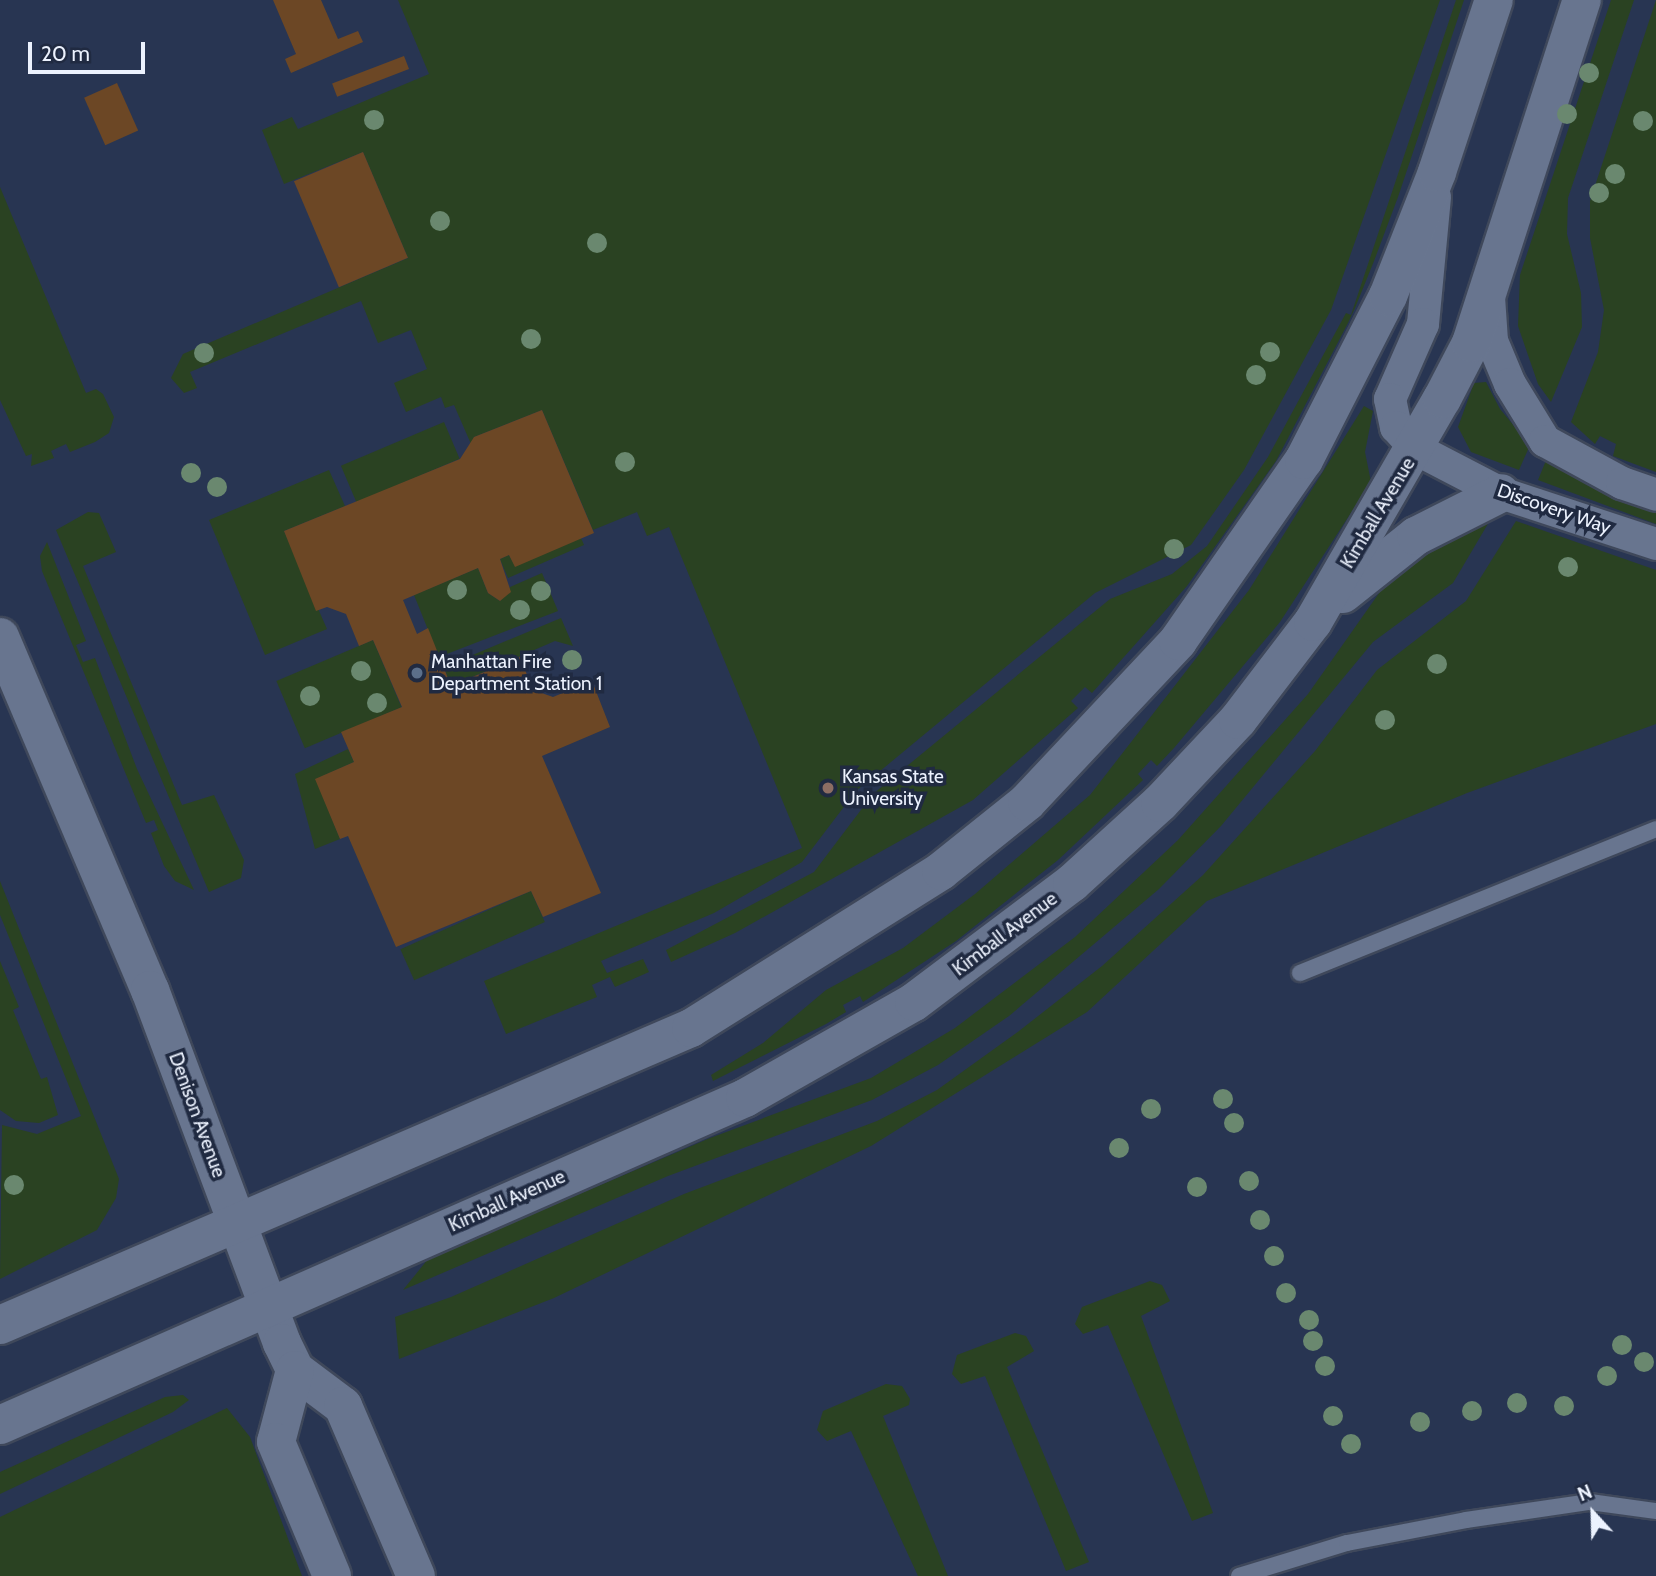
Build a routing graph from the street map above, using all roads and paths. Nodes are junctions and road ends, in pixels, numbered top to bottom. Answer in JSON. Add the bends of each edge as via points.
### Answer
{"nodes":[{"id":1,"x":1494,"y":0,"type":"edge"},
{"id":2,"x":1582,"y":0,"type":"edge"},
{"id":3,"x":1437,"y":172,"type":"junction"},
{"id":4,"x":1488,"y":283,"type":"junction"},
{"id":5,"x":1416,"y":449,"type":"junction"},
{"id":6,"x":1501,"y":493,"type":"junction"},
{"id":7,"x":1656,"y":495,"type":"edge"},
{"id":8,"x":1656,"y":544,"type":"edge"},
{"id":9,"x":1313,"y":622,"type":"junction"},
{"id":10,"x":0,"y":636,"type":"edge"},
{"id":11,"x":1656,"y":829,"type":"edge"},
{"id":12,"x":1300,"y":973,"type":"dead end"},
{"id":13,"x":236,"y":1222,"type":"junction"},
{"id":14,"x":268,"y":1307,"type":"junction"},
{"id":15,"x":0,"y":1325,"type":"edge"},
{"id":16,"x":295,"y":1370,"type":"junction"},
{"id":17,"x":0,"y":1425,"type":"edge"},
{"id":18,"x":1656,"y":1511,"type":"edge"},
{"id":19,"x":332,"y":1576,"type":"edge"},
{"id":20,"x":416,"y":1576,"type":"edge"},
{"id":21,"x":1239,"y":1576,"type":"edge"}],
"edges":[{"from":1,"to":3,"type":"main road"},
{"from":2,"to":4,"type":"main road","name":"Kimball Avenue"},
{"from":3,"to":5,"type":"street","name":"Discovery Way","via":[[1423,324],[1390,399],[1396,427]]},
{"from":3,"to":13,"type":"main road","via":[[1352,371],[1266,519],[1178,641],[1027,802],[941,871],[691,1028]]},
{"from":4,"to":5,"type":"main road","name":"Kimball Avenue","via":[[1471,343]]},
{"from":4,"to":7,"type":"street","via":[[1492,341],[1510,384],[1545,441],[1622,483]]},
{"from":5,"to":6,"type":"street","name":"Discovery Way"},
{"from":5,"to":9,"type":"main road","name":"Kimball Avenue"},
{"from":6,"to":8,"type":"street","name":"Discovery Way"},
{"from":6,"to":9,"type":"main road","via":[[1407,542]]},
{"from":9,"to":14,"type":"main road","name":"Kimball Avenue","via":[[1238,720],[1160,803],[1062,891],[914,1002],[745,1098]]},
{"from":10,"to":13,"type":"main road","name":"Denison Avenue","via":[[150,990]]},
{"from":11,"to":12,"type":"lane"},
{"from":13,"to":14,"type":"main road","name":"Denison Avenue"},
{"from":13,"to":15,"type":"main road"},
{"from":14,"to":16,"type":"main road","name":"Denison Avenue"},
{"from":14,"to":17,"type":"main road","name":"Kimball Avenue"},
{"from":16,"to":19,"type":"main road","via":[[276,1442]]},
{"from":16,"to":20,"type":"main road","name":"Denison Avenue","via":[[343,1406]]},
{"from":18,"to":21,"type":"lane","via":[[1590,1502],[1466,1520],[1347,1544]]}]}
